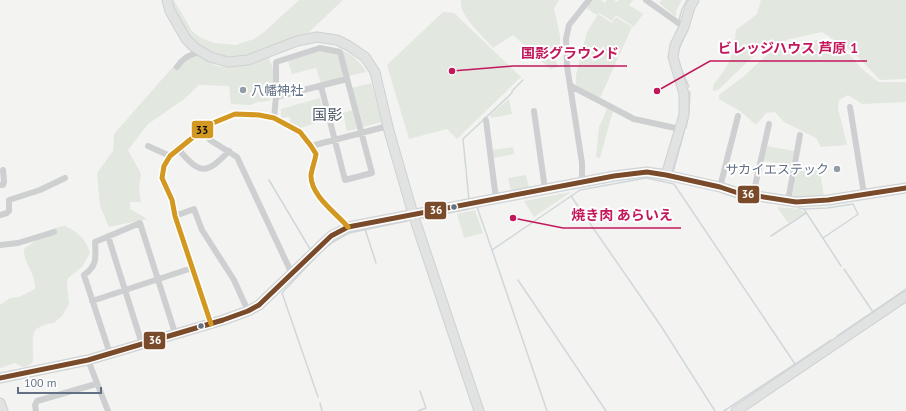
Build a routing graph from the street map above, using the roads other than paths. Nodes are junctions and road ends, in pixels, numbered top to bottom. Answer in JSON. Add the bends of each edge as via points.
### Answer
{"nodes":[{"id":1,"x":167,"y":0,"type":"edge"},
{"id":2,"x":589,"y":0,"type":"edge"},
{"id":3,"x":646,"y":0,"type":"edge"},
{"id":4,"x":694,"y":0,"type":"edge"},
{"id":5,"x":170,"y":11,"type":"junction"},
{"id":6,"x":170,"y":24,"type":"dead end"},
{"id":7,"x":684,"y":27,"type":"junction"},
{"id":8,"x":197,"y":53,"type":"dead end"},
{"id":9,"x":177,"y":67,"type":"dead end"},
{"id":10,"x":347,"y":79,"type":"junction"},
{"id":11,"x":321,"y":86,"type":"junction"},
{"id":12,"x":571,"y":86,"type":"junction"},
{"id":13,"x":276,"y":97,"type":"junction"},
{"id":14,"x":850,"y":107,"type":"dead end"},
{"id":15,"x":534,"y":111,"type":"dead end"},
{"id":16,"x":738,"y":116,"type":"dead end"},
{"id":17,"x":274,"y":118,"type":"junction"},
{"id":18,"x":486,"y":120,"type":"dead end"},
{"id":19,"x":769,"y":124,"type":"dead end"},
{"id":20,"x":388,"y":126,"type":"junction"},
{"id":21,"x":680,"y":129,"type":"junction"},
{"id":22,"x":202,"y":130,"type":"junction"},
{"id":23,"x":361,"y":132,"type":"junction"},
{"id":24,"x":800,"y":135,"type":"dead end"},
{"id":25,"x":335,"y":139,"type":"junction"},
{"id":26,"x":148,"y":146,"type":"dead end"},
{"id":27,"x":311,"y":146,"type":"junction"},
{"id":28,"x":178,"y":149,"type":"junction"},
{"id":29,"x":229,"y":151,"type":"junction"},
{"id":30,"x":170,"y":156,"type":"junction"},
{"id":31,"x":2,"y":170,"type":"dead end"},
{"id":32,"x":666,"y":175,"type":"junction"},
{"id":33,"x":65,"y":178,"type":"dead end"},
{"id":34,"x":582,"y":182,"type":"junction"},
{"id":35,"x":0,"y":185,"type":"edge"},
{"id":36,"x":720,"y":187,"type":"junction"},
{"id":37,"x":906,"y":188,"type":"edge"},
{"id":38,"x":545,"y":189,"type":"junction"},
{"id":39,"x":864,"y":194,"type":"junction"},
{"id":40,"x":753,"y":195,"type":"junction"},
{"id":41,"x":496,"y":198,"type":"junction"},
{"id":42,"x":788,"y":201,"type":"junction"},
{"id":43,"x":413,"y":214,"type":"junction"},
{"id":44,"x":0,"y":215,"type":"edge"},
{"id":45,"x":175,"y":216,"type":"junction"},
{"id":46,"x":348,"y":227,"type":"junction"},
{"id":47,"x":54,"y":232,"type":"dead end"},
{"id":48,"x":108,"y":236,"type":"junction"},
{"id":49,"x":0,"y":244,"type":"edge"},
{"id":50,"x":192,"y":268,"type":"junction"},
{"id":51,"x":292,"y":274,"type":"junction"},
{"id":52,"x":158,"y":279,"type":"junction"},
{"id":53,"x":126,"y":290,"type":"junction"},
{"id":54,"x":906,"y":296,"type":"edge"},
{"id":55,"x":92,"y":301,"type":"junction"},
{"id":56,"x":248,"y":311,"type":"junction"},
{"id":57,"x":210,"y":324,"type":"junction"},
{"id":58,"x":175,"y":333,"type":"junction"},
{"id":59,"x":142,"y":344,"type":"junction"},
{"id":60,"x":110,"y":354,"type":"junction"},
{"id":61,"x":88,"y":360,"type":"junction"},
{"id":62,"x":0,"y":378,"type":"edge"},
{"id":63,"x":96,"y":384,"type":"junction"},
{"id":64,"x":0,"y":403,"type":"edge"},
{"id":65,"x":4,"y":411,"type":"edge"},
{"id":66,"x":36,"y":411,"type":"edge"},
{"id":67,"x":108,"y":411,"type":"edge"},
{"id":68,"x":479,"y":411,"type":"edge"},
{"id":69,"x":736,"y":411,"type":"edge"}],
"edges":[{"from":1,"to":5,"type":"street"},
{"from":2,"to":12,"type":"street","via":[[569,25],[566,39]]},
{"from":3,"to":7,"type":"street"},
{"from":4,"to":7,"type":"street"},
{"from":5,"to":6,"type":"street"},
{"from":5,"to":20,"type":"street","via":[[186,39],[194,47],[210,57],[228,62],[257,58],[298,41],[317,37],[337,40],[349,46],[364,56],[375,72]]},
{"from":7,"to":21,"type":"street","via":[[675,45],[673,57],[684,94],[684,115]]},
{"from":8,"to":9,"type":"street","via":[[181,60]]},
{"from":10,"to":11,"type":"street"},
{"from":10,"to":13,"type":"street","via":[[340,52],[320,48],[276,62]]},
{"from":10,"to":23,"type":"street"},
{"from":11,"to":13,"type":"street"},
{"from":11,"to":25,"type":"street"},
{"from":12,"to":21,"type":"street","via":[[634,119]]},
{"from":12,"to":34,"type":"street","via":[[582,163]]},
{"from":13,"to":17,"type":"street"},
{"from":14,"to":39,"type":"street"},
{"from":15,"to":38,"type":"street"},
{"from":16,"to":36,"type":"street"},
{"from":17,"to":22,"type":"street","via":[[235,114]]},
{"from":17,"to":27,"type":"street","via":[[300,132]]},
{"from":18,"to":41,"type":"street"},
{"from":19,"to":40,"type":"street"},
{"from":20,"to":23,"type":"street"},
{"from":20,"to":43,"type":"street"},
{"from":21,"to":32,"type":"street"},
{"from":22,"to":28,"type":"street"},
{"from":22,"to":29,"type":"street","via":[[210,140]]},
{"from":23,"to":25,"type":"street"},
{"from":23,"to":25,"type":"street","via":[[372,173],[345,180]]},
{"from":24,"to":42,"type":"street"},
{"from":25,"to":27,"type":"street"},
{"from":26,"to":30,"type":"street"},
{"from":27,"to":46,"type":"street","via":[[316,154],[311,176],[312,186],[317,195]]},
{"from":28,"to":29,"type":"street","via":[[188,160],[205,169],[212,167]]},
{"from":28,"to":30,"type":"street"},
{"from":29,"to":51,"type":"street","via":[[237,157]]},
{"from":30,"to":45,"type":"street","via":[[164,166],[162,178],[172,200]]},
{"from":31,"to":35,"type":"street","via":[[4,184]]},
{"from":32,"to":34,"type":"street","via":[[647,172]]},
{"from":32,"to":36,"type":"street"},
{"from":33,"to":44,"type":"street","via":[[40,190],[9,200],[9,211]]},
{"from":34,"to":38,"type":"street"},
{"from":36,"to":40,"type":"street"},
{"from":37,"to":39,"type":"street"},
{"from":38,"to":41,"type":"street"},
{"from":39,"to":42,"type":"street","via":[[818,201]]},
{"from":40,"to":42,"type":"street"},
{"from":41,"to":43,"type":"street"},
{"from":43,"to":46,"type":"street"},
{"from":43,"to":68,"type":"street"},
{"from":45,"to":50,"type":"street"},
{"from":45,"to":56,"type":"street","via":[[194,209],[202,230],[234,280]]},
{"from":46,"to":51,"type":"street","via":[[331,236]]},
{"from":47,"to":49,"type":"street","via":[[18,243]]},
{"from":48,"to":52,"type":"street","via":[[140,223]]},
{"from":48,"to":53,"type":"street"},
{"from":48,"to":55,"type":"street","via":[[96,242],[92,270],[84,275]]},
{"from":50,"to":52,"type":"street"},
{"from":50,"to":57,"type":"street"},
{"from":51,"to":56,"type":"street","via":[[259,305]]},
{"from":52,"to":53,"type":"street"},
{"from":52,"to":58,"type":"street"},
{"from":53,"to":55,"type":"street"},
{"from":53,"to":59,"type":"street"},
{"from":54,"to":69,"type":"street"},
{"from":55,"to":60,"type":"street"},
{"from":56,"to":57,"type":"street"},
{"from":57,"to":58,"type":"street"},
{"from":58,"to":59,"type":"street"},
{"from":59,"to":60,"type":"street"},
{"from":60,"to":61,"type":"street"},
{"from":61,"to":62,"type":"street"},
{"from":61,"to":63,"type":"street"},
{"from":63,"to":66,"type":"street","via":[[37,401]]},
{"from":63,"to":67,"type":"street"},
{"from":64,"to":65,"type":"street"}]}
